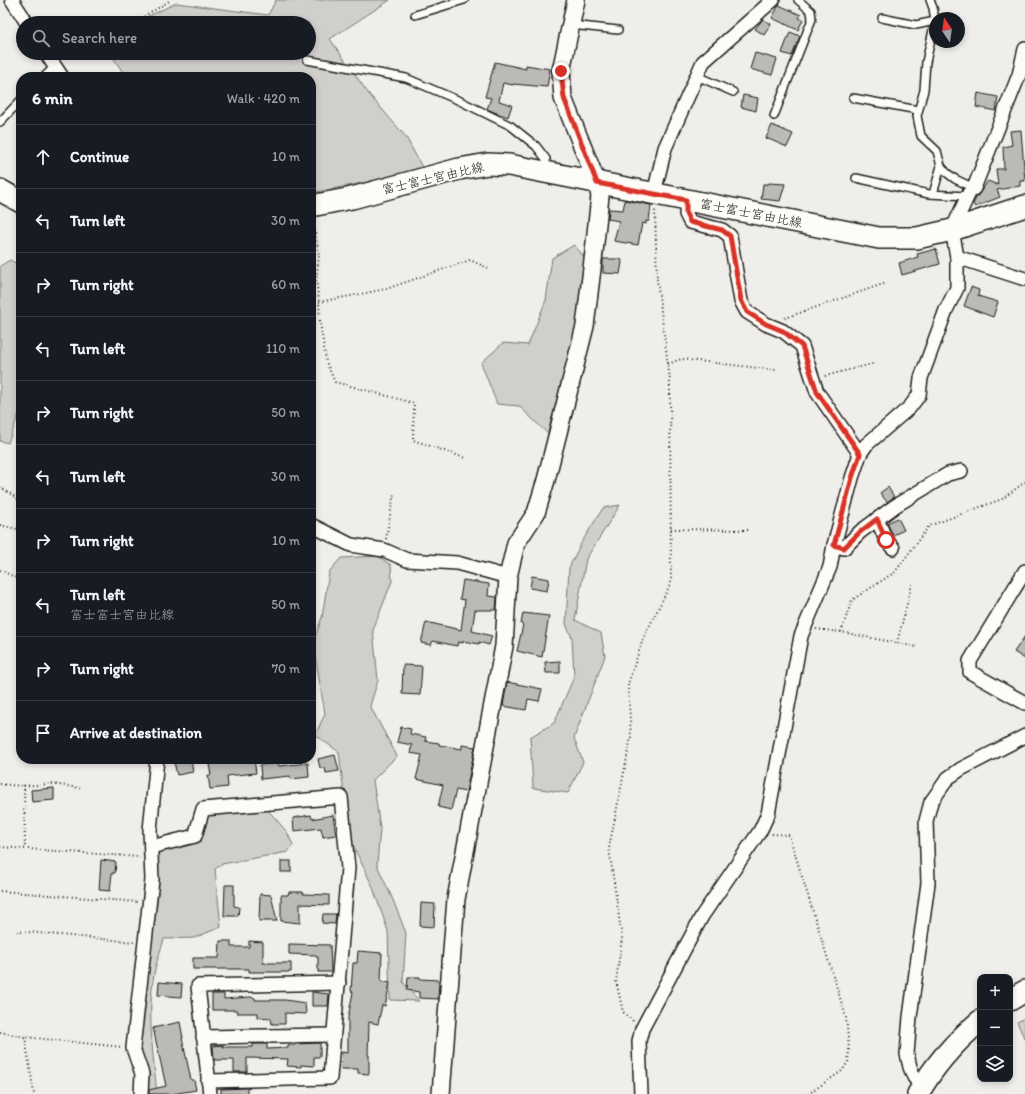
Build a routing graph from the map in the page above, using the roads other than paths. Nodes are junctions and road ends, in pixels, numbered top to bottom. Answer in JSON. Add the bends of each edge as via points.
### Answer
{"nodes":[{"id":1,"x":12,"y":0,"type":"edge"},
{"id":2,"x":464,"y":0,"type":"edge"},
{"id":3,"x":576,"y":0,"type":"edge"},
{"id":4,"x":773,"y":0,"type":"edge"},
{"id":5,"x":798,"y":0,"type":"edge"},
{"id":6,"x":930,"y":0,"type":"edge"},
{"id":7,"x":934,"y":12,"type":"edge"},
{"id":8,"x":415,"y":15,"type":"dead end"},
{"id":9,"x":22,"y":16,"type":"edge"},
{"id":10,"x":882,"y":18,"type":"dead end"},
{"id":11,"x":929,"y":22,"type":"edge"},
{"id":12,"x":571,"y":25,"type":"junction"},
{"id":13,"x":618,"y":30,"type":"dead end"},
{"id":14,"x":929,"y":48,"type":"edge"},
{"id":15,"x":1025,"y":49,"type":"edge"},
{"id":16,"x":50,"y":60,"type":"edge"},
{"id":17,"x":307,"y":60,"type":"dead end"},
{"id":18,"x":58,"y":72,"type":"edge"},
{"id":19,"x":697,"y":76,"type":"junction"},
{"id":20,"x":733,"y":92,"type":"dead end"},
{"id":21,"x":853,"y":98,"type":"dead end"},
{"id":22,"x":16,"y":105,"type":"edge"},
{"id":23,"x":918,"y":110,"type":"junction"},
{"id":24,"x":774,"y":116,"type":"dead end"},
{"id":25,"x":0,"y":122,"type":"edge"},
{"id":26,"x":941,"y":166,"type":"junction"},
{"id":27,"x":546,"y":172,"type":"junction"},
{"id":28,"x":856,"y":178,"type":"dead end"},
{"id":29,"x":597,"y":183,"type":"junction"},
{"id":30,"x":0,"y":190,"type":"edge"},
{"id":31,"x":971,"y":192,"type":"junction"},
{"id":32,"x":654,"y":193,"type":"junction"},
{"id":33,"x":933,"y":194,"type":"junction"},
{"id":34,"x":16,"y":199,"type":"edge"},
{"id":35,"x":686,"y":200,"type":"junction"},
{"id":36,"x":1025,"y":206,"type":"edge"},
{"id":37,"x":316,"y":211,"type":"edge"},
{"id":38,"x":952,"y":230,"type":"junction"},
{"id":39,"x":957,"y":257,"type":"junction"},
{"id":40,"x":1025,"y":280,"type":"edge"},
{"id":41,"x":860,"y":454,"type":"junction"},
{"id":42,"x":961,"y":471,"type":"dead end"},
{"id":43,"x":877,"y":519,"type":"junction"},
{"id":44,"x":316,"y":526,"type":"edge"},
{"id":45,"x":834,"y":545,"type":"junction"},
{"id":46,"x":893,"y":548,"type":"dead end"},
{"id":47,"x":1025,"y":570,"type":"edge"},
{"id":48,"x":508,"y":577,"type":"junction"},
{"id":49,"x":1025,"y":703,"type":"edge"},
{"id":50,"x":1025,"y":736,"type":"edge"},
{"id":51,"x":157,"y":764,"type":"edge"},
{"id":52,"x":151,"y":853,"type":"junction"},
{"id":53,"x":339,"y":983,"type":"junction"},
{"id":54,"x":1025,"y":991,"type":"edge"},
{"id":55,"x":1013,"y":998,"type":"edge"},
{"id":56,"x":977,"y":1024,"type":"edge"},
{"id":57,"x":333,"y":1035,"type":"junction"},
{"id":58,"x":203,"y":1037,"type":"junction"},
{"id":59,"x":209,"y":1087,"type":"edge"},
{"id":60,"x":920,"y":1091,"type":"edge"},
{"id":61,"x":141,"y":1094,"type":"edge"},
{"id":62,"x":441,"y":1094,"type":"edge"},
{"id":63,"x":641,"y":1094,"type":"edge"}],
"edges":[{"from":1,"to":9,"type":"street"},
{"from":2,"to":8,"type":"lane"},
{"from":3,"to":12,"type":"street"},
{"from":4,"to":19,"type":"street","via":[[703,62]]},
{"from":5,"to":24,"type":"lane","via":[[811,11],[812,19]]},
{"from":6,"to":7,"type":"lane"},
{"from":10,"to":11,"type":"lane","via":[[916,25]]},
{"from":12,"to":13,"type":"lane"},
{"from":12,"to":29,"type":"street","via":[[561,71],[564,98]]},
{"from":14,"to":23,"type":"lane","via":[[924,90]]},
{"from":15,"to":31,"type":"street","via":[[1019,75]]},
{"from":16,"to":18,"type":"street"},
{"from":17,"to":27,"type":"lane","via":[[406,78],[460,101],[512,126],[536,146],[546,159]]},
{"from":19,"to":20,"type":"lane"},
{"from":19,"to":32,"type":"street","via":[[665,148]]},
{"from":21,"to":23,"type":"lane"},
{"from":22,"to":25,"type":"lane"},
{"from":23,"to":26,"type":"lane","via":[[921,136],[937,151]]},
{"from":26,"to":31,"type":"lane"},
{"from":26,"to":33,"type":"lane"},
{"from":27,"to":29,"type":"main road","name":"富士富士宮由比線"},
{"from":27,"to":37,"type":"main road","name":"富士富士宮由比線","via":[[488,164],[459,169],[352,198]]},
{"from":28,"to":33,"type":"lane"},
{"from":29,"to":32,"type":"main road","name":"富士富士宮由比線"},
{"from":29,"to":48,"type":"street","via":[[600,196],[584,326],[546,480],[536,513],[516,543]]},
{"from":30,"to":34,"type":"main road"},
{"from":31,"to":33,"type":"lane"},
{"from":31,"to":38,"type":"street"},
{"from":32,"to":35,"type":"main road","name":"富士富士宮由比線"},
{"from":35,"to":38,"type":"main road","name":"富士富士宮由比線","via":[[879,238],[917,238]]},
{"from":35,"to":41,"type":"street","via":[[686,214],[690,222],[722,230],[730,236],[741,300],[747,312],[783,331],[802,346],[817,392]]},
{"from":36,"to":38,"type":"main road","name":"富士富士宮由比線"},
{"from":38,"to":39,"type":"street"},
{"from":39,"to":40,"type":"street"},
{"from":39,"to":41,"type":"street","via":[[957,288],[920,378],[919,395],[910,407],[866,445]]},
{"from":41,"to":45,"type":"street"},
{"from":42,"to":43,"type":"street","via":[[948,474]]},
{"from":43,"to":45,"type":"street","via":[[844,548]]},
{"from":43,"to":46,"type":"street","via":[[886,540]]},
{"from":44,"to":48,"type":"street","via":[[351,544],[384,550],[407,560],[457,563]]},
{"from":45,"to":63,"type":"street","via":[[830,567],[801,636],[768,814],[760,831],[702,916],[642,1029],[638,1041]]},
{"from":47,"to":49,"type":"street","via":[[970,660],[970,672]]},
{"from":48,"to":62,"type":"street","via":[[504,646],[456,900]]},
{"from":50,"to":60,"type":"street","via":[[948,778],[931,802],[926,821],[928,883],[907,1054]]},
{"from":51,"to":52,"type":"street","via":[[150,830]]},
{"from":52,"to":53,"type":"street","via":[[195,836],[203,808],[341,797],[348,868]]},
{"from":52,"to":61,"type":"street","via":[[152,880],[133,1048],[142,1074]]},
{"from":53,"to":57,"type":"street"},
{"from":53,"to":58,"type":"street","via":[[198,986]]},
{"from":54,"to":55,"type":"main road"},
{"from":56,"to":60,"type":"main road","via":[[944,1056]]},
{"from":57,"to":58,"type":"street"},
{"from":57,"to":59,"type":"street","via":[[330,1078]]},
{"from":58,"to":59,"type":"street"}]}
